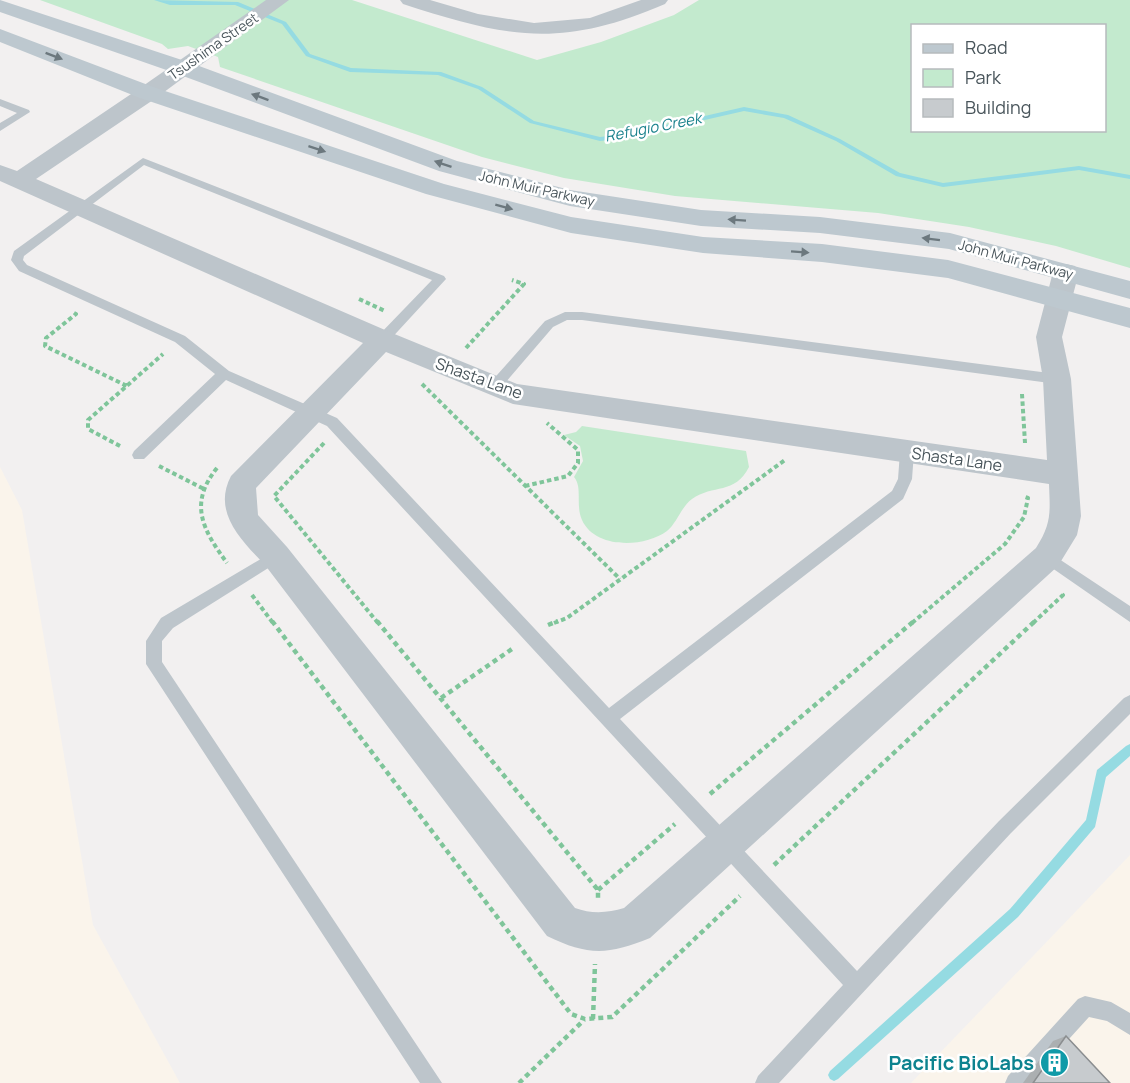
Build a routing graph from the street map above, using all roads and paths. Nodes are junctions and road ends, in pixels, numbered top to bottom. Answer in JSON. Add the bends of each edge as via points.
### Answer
{"nodes":[{"id":1,"x":279,"y":0,"type":"edge"},
{"id":2,"x":410,"y":0,"type":"edge"},
{"id":3,"x":464,"y":0,"type":"edge"},
{"id":4,"x":658,"y":0,"type":"edge"},
{"id":5,"x":0,"y":5,"type":"edge"},
{"id":6,"x":448,"y":12,"type":"junction"},
{"id":7,"x":0,"y":35,"type":"edge"},
{"id":8,"x":183,"y":68,"type":"junction"},
{"id":9,"x":148,"y":93,"type":"junction"},
{"id":10,"x":0,"y":102,"type":"edge"},
{"id":11,"x":0,"y":128,"type":"edge"},
{"id":12,"x":10,"y":176,"type":"edge"},
{"id":13,"x":80,"y":208,"type":"junction"},
{"id":14,"x":512,"y":280,"type":"dead end"},
{"id":15,"x":1062,"y":285,"type":"junction"},
{"id":16,"x":1130,"y":290,"type":"edge"},
{"id":17,"x":358,"y":300,"type":"dead end"},
{"id":18,"x":66,"y":309,"type":"dead end"},
{"id":19,"x":1130,"y":318,"type":"edge"},
{"id":20,"x":392,"y":329,"type":"junction"},
{"id":21,"x":180,"y":339,"type":"junction"},
{"id":22,"x":468,"y":346,"type":"junction"},
{"id":23,"x":453,"y":355,"type":"junction"},
{"id":24,"x":513,"y":365,"type":"junction"},
{"id":25,"x":224,"y":374,"type":"junction"},
{"id":26,"x":415,"y":378,"type":"dead end"},
{"id":27,"x":1057,"y":379,"type":"junction"},
{"id":28,"x":127,"y":386,"type":"junction"},
{"id":29,"x":494,"y":387,"type":"junction"},
{"id":30,"x":326,"y":419,"type":"junction"},
{"id":31,"x":558,"y":420,"type":"dead end"},
{"id":32,"x":1013,"y":440,"type":"dead end"},
{"id":33,"x":1025,"y":442,"type":"dead end"},
{"id":34,"x":907,"y":452,"type":"junction"},
{"id":35,"x":794,"y":454,"type":"dead end"},
{"id":36,"x":139,"y":455,"type":"junction"},
{"id":37,"x":1063,"y":474,"type":"junction"},
{"id":38,"x":525,"y":486,"type":"junction"},
{"id":39,"x":204,"y":489,"type":"dead end"},
{"id":40,"x":1017,"y":496,"type":"dead end"},
{"id":41,"x":276,"y":556,"type":"junction"},
{"id":42,"x":1047,"y":556,"type":"junction"},
{"id":43,"x":620,"y":579,"type":"junction"},
{"id":44,"x":1130,"y":615,"type":"edge"},
{"id":45,"x":531,"y":636,"type":"junction"},
{"id":46,"x":441,"y":698,"type":"junction"},
{"id":47,"x":1130,"y":703,"type":"edge"},
{"id":48,"x":608,"y":719,"type":"junction"},
{"id":49,"x":693,"y":809,"type":"junction"},
{"id":50,"x":725,"y":844,"type":"junction"},
{"id":51,"x":856,"y":984,"type":"junction"},
{"id":52,"x":585,"y":1019,"type":"dead end"},
{"id":53,"x":1130,"y":1025,"type":"edge"},
{"id":54,"x":432,"y":1083,"type":"edge"},
{"id":55,"x":519,"y":1083,"type":"edge"},
{"id":56,"x":765,"y":1083,"type":"edge"},
{"id":57,"x":1015,"y":1083,"type":"edge"}],
"edges":[{"from":1,"to":8,"type":"street","name":"Tsushima Street"},
{"from":2,"to":6,"type":"street"},
{"from":3,"to":6,"type":"street"},
{"from":4,"to":6,"type":"street","via":[[591,25],[532,31]]},
{"from":5,"to":8,"type":"main road","name":"John Muir Parkway"},
{"from":7,"to":9,"type":"main road","name":"John Muir Parkway","one_way":true},
{"from":8,"to":9,"type":"street","name":"Tsushima Street"},
{"from":15,"to":8,"type":"main road","name":"John Muir Parkway","one_way":true,"via":[[950,242],[820,225],[701,218],[570,198],[448,166]]},
{"from":9,"to":12,"type":"street"},
{"from":9,"to":15,"type":"main road","name":"John Muir Parkway","one_way":true,"via":[[435,189],[571,225],[703,245],[822,254]]},
{"from":10,"to":11,"type":"lane","via":[[24,112]]},
{"from":12,"to":13,"type":"street","name":"Shasta Lane"},
{"from":13,"to":20,"type":"street","name":"Shasta Lane"},
{"from":13,"to":20,"type":"lane","via":[[143,161],[440,279]]},
{"from":13,"to":21,"type":"lane","via":[[18,254],[23,268]]},
{"from":14,"to":22,"type":"path","via":[[524,284]]},
{"from":15,"to":16,"type":"main road","name":"John Muir Parkway"},
{"from":15,"to":19,"type":"main road","name":"John Muir Parkway"},
{"from":15,"to":27,"type":"street","via":[[1049,337]]},
{"from":17,"to":20,"type":"path"},
{"from":18,"to":28,"type":"path","via":[[76,314],[46,338],[45,346]]},
{"from":20,"to":23,"type":"street","name":"Shasta Lane"},
{"from":20,"to":30,"type":"street"},
{"from":21,"to":25,"type":"lane"},
{"from":21,"to":28,"type":"path"},
{"from":22,"to":23,"type":"path"},
{"from":22,"to":23,"type":"path"},
{"from":22,"to":24,"type":"path"},
{"from":23,"to":29,"type":"street","name":"Shasta Lane"},
{"from":24,"to":27,"type":"lane","via":[[549,324],[565,316],[582,316]]},
{"from":24,"to":29,"type":"lane"},
{"from":25,"to":30,"type":"lane"},
{"from":25,"to":36,"type":"lane"},
{"from":26,"to":38,"type":"path"},
{"from":27,"to":37,"type":"street"},
{"from":28,"to":36,"type":"path","via":[[88,420],[88,429]]},
{"from":29,"to":34,"type":"street","name":"Shasta Lane","via":[[557,402]]},
{"from":30,"to":41,"type":"street","via":[[242,484],[238,499],[240,515]]},
{"from":30,"to":45,"type":"lane"},
{"from":30,"to":46,"type":"path","via":[[274,496]]},
{"from":31,"to":38,"type":"path","via":[[546,418],[553,430],[578,450],[574,472],[554,481]]},
{"from":32,"to":33,"type":"path"},
{"from":34,"to":37,"type":"street","name":"Shasta Lane"},
{"from":34,"to":48,"type":"lane","via":[[905,479],[898,495]]},
{"from":35,"to":43,"type":"path"},
{"from":36,"to":39,"type":"path"},
{"from":37,"to":42,"type":"street","via":[[1066,516],[1061,535]]},
{"from":38,"to":43,"type":"path"},
{"from":40,"to":49,"type":"path","via":[[1028,498],[1024,517],[1005,544]]},
{"from":41,"to":50,"type":"street","via":[[561,922],[578,931],[597,933],[636,924]]},
{"from":41,"to":54,"type":"lane","via":[[167,623],[155,636],[150,651],[154,664]]},
{"from":42,"to":44,"type":"lane"},
{"from":42,"to":50,"type":"street"},
{"from":43,"to":45,"type":"path","via":[[567,618],[555,620]]},
{"from":45,"to":46,"type":"path"},
{"from":45,"to":48,"type":"lane"},
{"from":46,"to":49,"type":"path","via":[[598,890]]},
{"from":47,"to":51,"type":"lane"},
{"from":48,"to":49,"type":"lane"},
{"from":49,"to":50,"type":"lane"},
{"from":50,"to":51,"type":"lane"},
{"from":51,"to":56,"type":"lane"},
{"from":52,"to":55,"type":"path"},
{"from":53,"to":57,"type":"lane","via":[[1111,1012],[1085,1006]]}]}
